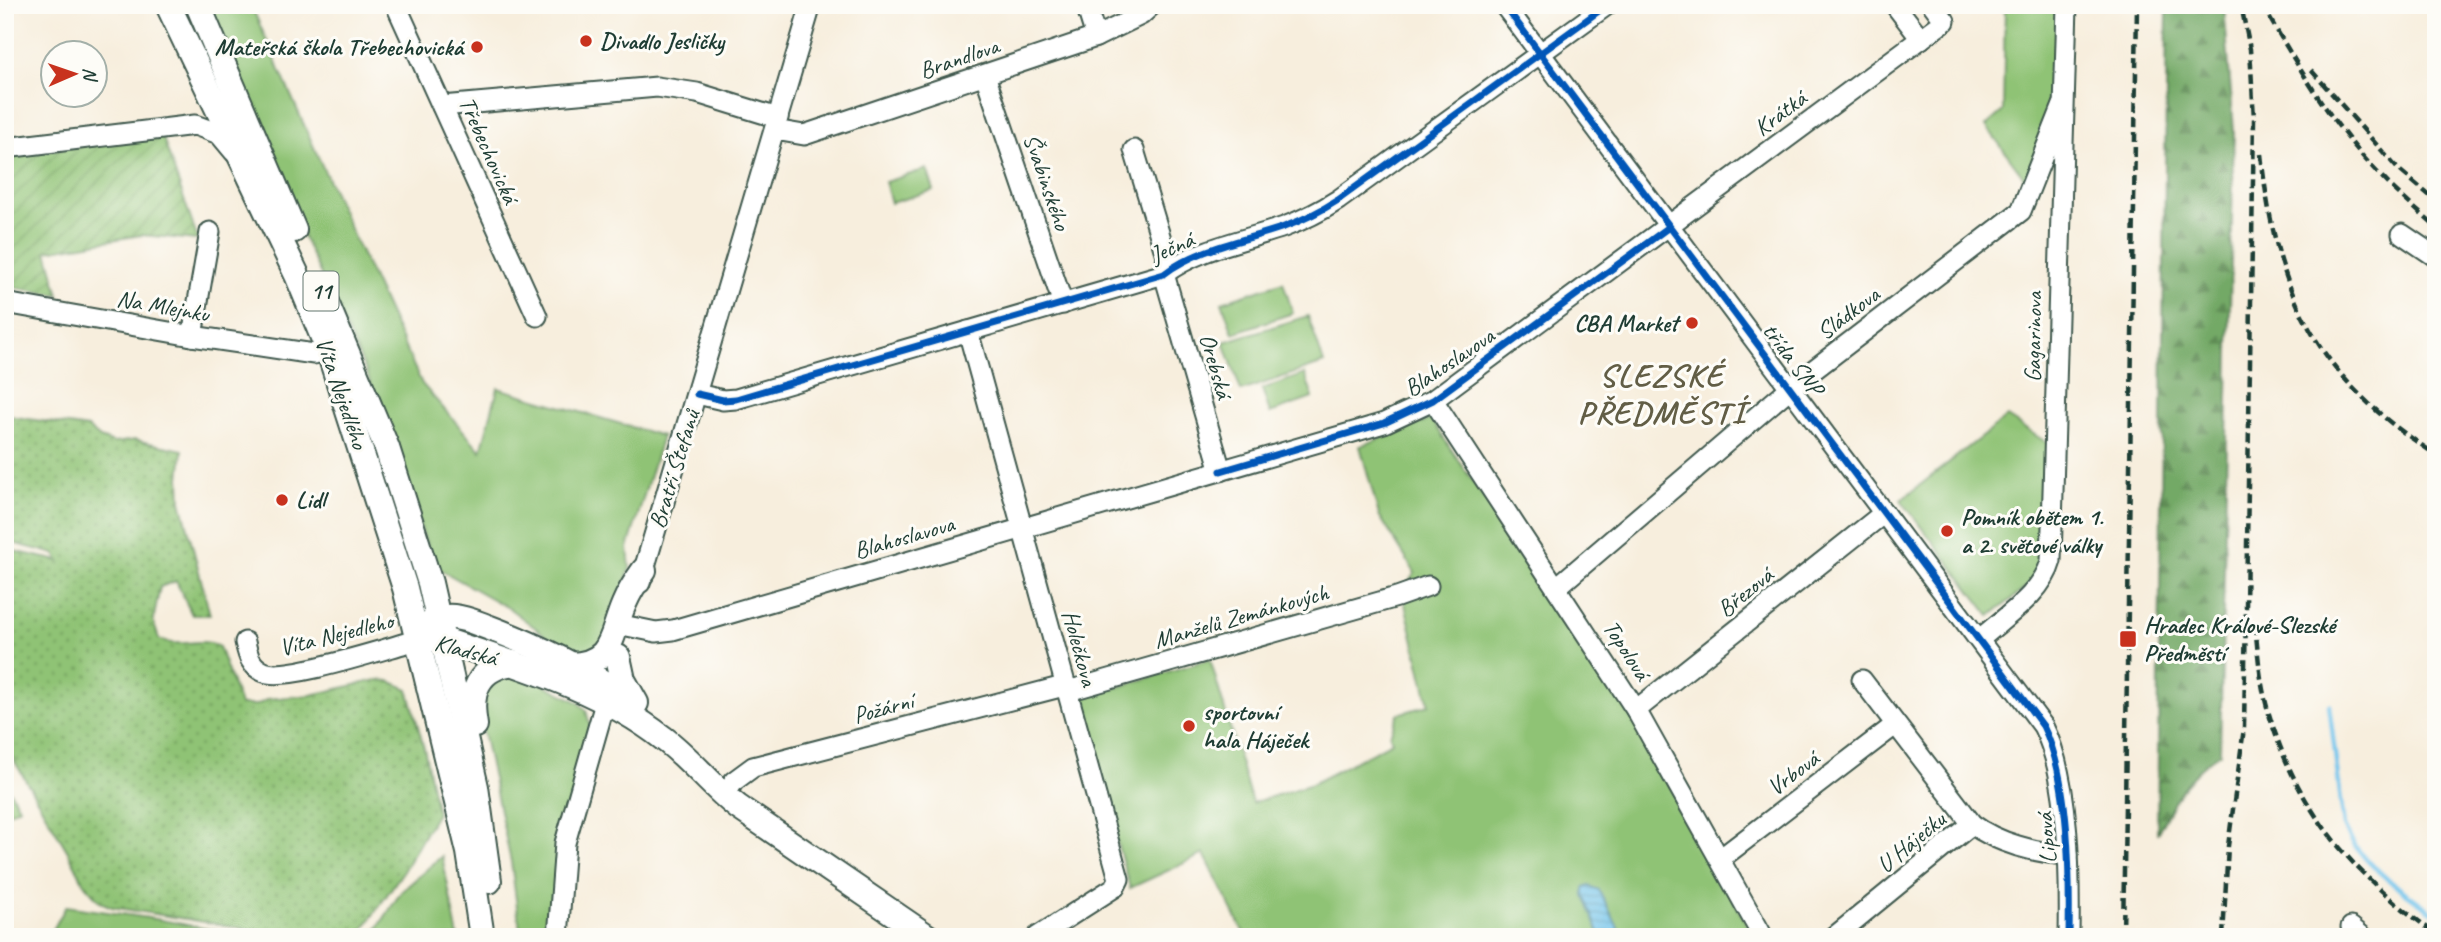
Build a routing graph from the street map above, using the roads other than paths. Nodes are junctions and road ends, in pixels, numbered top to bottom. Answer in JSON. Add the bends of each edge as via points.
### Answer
{"nodes":[{"id":1,"x":168,"y":5,"type":"edge"},
{"id":2,"x":198,"y":5,"type":"edge"},
{"id":3,"x":396,"y":5,"type":"edge"},
{"id":4,"x":811,"y":5,"type":"edge"},
{"id":5,"x":1086,"y":5,"type":"edge"},
{"id":6,"x":1152,"y":5,"type":"edge"},
{"id":7,"x":1504,"y":5,"type":"edge"},
{"id":8,"x":1607,"y":5,"type":"edge"},
{"id":9,"x":1895,"y":5,"type":"edge"},
{"id":10,"x":1933,"y":5,"type":"edge"},
{"id":11,"x":2067,"y":5,"type":"edge"},
{"id":12,"x":1096,"y":37,"type":"junction"},
{"id":13,"x":1921,"y":38,"type":"junction"},
{"id":14,"x":1541,"y":55,"type":"junction"},
{"id":15,"x":985,"y":75,"type":"junction"},
{"id":16,"x":2063,"y":105,"type":"junction"},
{"id":17,"x":442,"y":106,"type":"junction"},
{"id":18,"x":777,"y":124,"type":"junction"},
{"id":19,"x":5,"y":148,"type":"edge"},
{"id":20,"x":1134,"y":150,"type":"dead end"},
{"id":21,"x":249,"y":172,"type":"junction"},
{"id":22,"x":1669,"y":227,"type":"junction"},
{"id":23,"x":210,"y":232,"type":"dead end"},
{"id":24,"x":2402,"y":233,"type":"dead end"},
{"id":25,"x":2436,"y":257,"type":"edge"},
{"id":26,"x":1167,"y":272,"type":"junction"},
{"id":27,"x":5,"y":303,"type":"edge"},
{"id":28,"x":1063,"y":304,"type":"junction"},
{"id":29,"x":537,"y":316,"type":"dead end"},
{"id":30,"x":968,"y":331,"type":"junction"},
{"id":31,"x":192,"y":336,"type":"junction"},
{"id":32,"x":314,"y":354,"type":"dead end"},
{"id":33,"x":1790,"y":388,"type":"junction"},
{"id":34,"x":697,"y":394,"type":"junction"},
{"id":35,"x":1433,"y":400,"type":"junction"},
{"id":36,"x":1221,"y":471,"type":"junction"},
{"id":37,"x":1884,"y":513,"type":"junction"},
{"id":38,"x":1023,"y":528,"type":"junction"},
{"id":39,"x":644,"y":570,"type":"junction"},
{"id":40,"x":1428,"y":586,"type":"dead end"},
{"id":41,"x":1557,"y":587,"type":"junction"},
{"id":42,"x":627,"y":626,"type":"junction"},
{"id":43,"x":441,"y":629,"type":"junction"},
{"id":44,"x":417,"y":640,"type":"junction"},
{"id":45,"x":1979,"y":640,"type":"junction"},
{"id":46,"x":245,"y":642,"type":"dead end"},
{"id":47,"x":618,"y":657,"type":"junction"},
{"id":48,"x":514,"y":663,"type":"junction"},
{"id":49,"x":571,"y":665,"type":"junction"},
{"id":50,"x":1862,"y":680,"type":"dead end"},
{"id":51,"x":1066,"y":688,"type":"junction"},
{"id":52,"x":608,"y":694,"type":"junction"},
{"id":53,"x":636,"y":704,"type":"junction"},
{"id":54,"x":1636,"y":710,"type":"junction"},
{"id":55,"x":1895,"y":725,"type":"junction"},
{"id":56,"x":2049,"y":738,"type":"joint"},
{"id":57,"x":665,"y":739,"type":"junction"},
{"id":58,"x":724,"y":796,"type":"junction"},
{"id":59,"x":1972,"y":824,"type":"junction"},
{"id":60,"x":483,"y":830,"type":"junction"},
{"id":61,"x":2068,"y":855,"type":"junction"},
{"id":62,"x":1720,"y":859,"type":"junction"},
{"id":63,"x":482,"y":937,"type":"edge"},
{"id":64,"x":495,"y":937,"type":"edge"},
{"id":65,"x":558,"y":937,"type":"edge"},
{"id":66,"x":928,"y":937,"type":"edge"},
{"id":67,"x":1037,"y":937,"type":"edge"},
{"id":68,"x":1763,"y":937,"type":"edge"},
{"id":69,"x":1834,"y":937,"type":"edge"},
{"id":70,"x":2069,"y":937,"type":"edge"}],
"edges":[{"from":1,"to":21,"type":"main road","name":"Víta Nejedlého","number":"11"},
{"from":2,"to":43,"type":"main road","name":"Víta Nejedlého","number":"11","via":[[387,448]]},
{"from":3,"to":17,"type":"street","name":"Třebechovická"},
{"from":4,"to":18,"type":"street","name":"Bratří Štefanů"},
{"from":5,"to":12,"type":"street"},
{"from":6,"to":12,"type":"street","name":"Brandlova"},
{"from":7,"to":14,"type":"street","name":"třída SNP"},
{"from":8,"to":14,"type":"street","name":"Ječná"},
{"from":9,"to":13,"type":"street"},
{"from":10,"to":13,"type":"street","name":"Krátká","via":[[1945,21]]},
{"from":11,"to":16,"type":"street","name":"Gagarinova"},
{"from":12,"to":15,"type":"street","name":"Brandlova"},
{"from":13,"to":22,"type":"street","name":"Krátká"},
{"from":14,"to":22,"type":"street","name":"třída SNP"},
{"from":14,"to":26,"type":"street","name":"Ječná","via":[[1315,214],[1183,260]]},
{"from":15,"to":18,"type":"street","name":"Brandlova","via":[[804,135]]},
{"from":15,"to":28,"type":"street","name":"Švabinského"},
{"from":16,"to":33,"type":"street","name":"Sládkova","via":[[2021,211]]},
{"from":16,"to":45,"type":"street","name":"Gagarinova","via":[[2051,561],[2035,590]]},
{"from":17,"to":18,"type":"street","name":"Brandlova","via":[[657,88],[697,93]]},
{"from":17,"to":29,"type":"street","name":"Třebechovická"},
{"from":18,"to":34,"type":"street","name":"Bratří Štefanů"},
{"from":19,"to":21,"type":"street","via":[[195,125],[226,140]]},
{"from":20,"to":26,"type":"street","name":"Orebská"},
{"from":21,"to":44,"type":"main road","name":"Víta Nejedlého","number":"11","via":[[329,352],[405,588]]},
{"from":22,"to":33,"type":"street","name":"třída SNP"},
{"from":22,"to":35,"type":"street","name":"Blahoslavova"},
{"from":23,"to":31,"type":"street","name":"Na Mlejnku"},
{"from":24,"to":25,"type":"street"},
{"from":26,"to":28,"type":"street","name":"Ječná"},
{"from":26,"to":36,"type":"street","name":"Orebská"},
{"from":27,"to":31,"type":"street","name":"Na Mlejnku"},
{"from":28,"to":30,"type":"street","name":"Ječná"},
{"from":30,"to":34,"type":"street","name":"Ječná","via":[[736,399]]},
{"from":30,"to":38,"type":"street","name":"Holečkova"},
{"from":31,"to":32,"type":"street","name":"Na Mlejnku"},
{"from":33,"to":37,"type":"street","name":"třída SNP"},
{"from":33,"to":41,"type":"street","name":"Sládkova"},
{"from":34,"to":39,"type":"street","name":"Bratří Štefanů"},
{"from":35,"to":36,"type":"street","name":"Blahoslavova","via":[[1384,423]]},
{"from":35,"to":41,"type":"street","name":"Topolová"},
{"from":36,"to":38,"type":"street","name":"Blahoslavova"},
{"from":37,"to":45,"type":"street","name":"třída SNP"},
{"from":37,"to":54,"type":"street","name":"Březová"},
{"from":38,"to":42,"type":"street","name":"Blahoslavova","via":[[673,629],[656,632]]},
{"from":38,"to":51,"type":"street","name":"Holečkova"},
{"from":39,"to":42,"type":"street","name":"Bratří Štefanů"},
{"from":39,"to":49,"type":"main road","via":[[623,605],[608,648],[595,661]]},
{"from":40,"to":51,"type":"street","name":"Manželů Zemánkových"},
{"from":41,"to":54,"type":"street","name":"Topolová"},
{"from":42,"to":47,"type":"street","name":"Bratří Štefanů"},
{"from":43,"to":44,"type":"main road","name":"Kladská"},
{"from":43,"to":48,"type":"main road","name":"Kladská","via":[[468,648]]},
{"from":43,"to":49,"type":"main road","name":"Kladská","via":[[453,617],[468,620]]},
{"from":43,"to":60,"type":"main road"},
{"from":44,"to":46,"type":"street","name":"Víta Nejedleho","via":[[276,675],[254,666]]},
{"from":44,"to":63,"type":"main road","number":"11","via":[[468,852]]},
{"from":45,"to":56,"type":"street","name":"třída SNP"},
{"from":47,"to":52,"type":"street","name":"Bratří Štefanů"},
{"from":47,"to":53,"type":"main road","via":[[623,680]]},
{"from":48,"to":52,"type":"main road","name":"Kladská"},
{"from":48,"to":60,"type":"main road","via":[[490,671],[473,695],[471,706],[485,778]]},
{"from":49,"to":52,"type":"main road","name":"Kladská"},
{"from":50,"to":55,"type":"street"},
{"from":51,"to":58,"type":"street","name":"Požární","via":[[753,767],[734,781]]},
{"from":51,"to":67,"type":"street","name":"Holečkova","via":[[1119,879],[1115,887]]},
{"from":52,"to":53,"type":"main road","name":"Kladská"},
{"from":52,"to":57,"type":"main road","name":"Kladská"},
{"from":52,"to":65,"type":"street","name":"Bratří Štefanů","via":[[565,843]]},
{"from":53,"to":57,"type":"main road","name":"Kladská"},
{"from":54,"to":62,"type":"street","name":"Topolová"},
{"from":55,"to":59,"type":"street"},
{"from":55,"to":62,"type":"street","name":"Vrbová"},
{"from":56,"to":61,"type":"street","name":"Lipová","via":[[2058,771]]},
{"from":57,"to":58,"type":"main road","name":"Kladská"},
{"from":58,"to":66,"type":"main road","name":"Kladská"},
{"from":59,"to":61,"type":"street","name":"U Háječku","via":[[1987,836]]},
{"from":59,"to":69,"type":"street","name":"U Háječku"},
{"from":60,"to":64,"type":"main road"},
{"from":61,"to":70,"type":"street","name":"Lipová"},
{"from":62,"to":68,"type":"street","name":"Topolová"}]}
